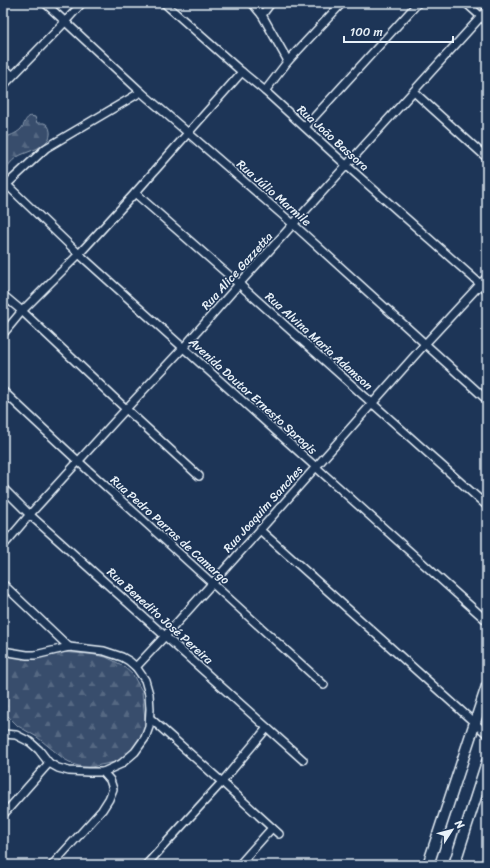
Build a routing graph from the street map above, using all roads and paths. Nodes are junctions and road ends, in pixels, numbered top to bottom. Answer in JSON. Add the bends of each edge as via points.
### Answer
{"nodes":[{"id":1,"x":45,"y":3,"type":"edge"},
{"id":2,"x":82,"y":3,"type":"edge"},
{"id":3,"x":164,"y":3,"type":"edge"},
{"id":4,"x":252,"y":3,"type":"edge"},
{"id":5,"x":271,"y":3,"type":"edge"},
{"id":6,"x":342,"y":3,"type":"edge"},
{"id":7,"x":418,"y":3,"type":"edge"},
{"id":8,"x":466,"y":3,"type":"edge"},
{"id":9,"x":487,"y":10,"type":"edge"},
{"id":10,"x":262,"y":15,"type":"junction"},
{"id":11,"x":484,"y":19,"type":"edge"},
{"id":12,"x":65,"y":22,"type":"junction"},
{"id":13,"x":288,"y":61,"type":"junction"},
{"id":14,"x":3,"y":67,"type":"edge"},
{"id":15,"x":242,"y":72,"type":"junction"},
{"id":16,"x":12,"y":75,"type":"junction"},
{"id":17,"x":3,"y":86,"type":"edge"},
{"id":18,"x":265,"y":91,"type":"junction"},
{"id":19,"x":141,"y":92,"type":"junction"},
{"id":20,"x":414,"y":92,"type":"junction"},
{"id":21,"x":305,"y":127,"type":"junction"},
{"id":22,"x":188,"y":133,"type":"junction"},
{"id":23,"x":487,"y":158,"type":"edge"},
{"id":24,"x":346,"y":165,"type":"junction"},
{"id":25,"x":5,"y":186,"type":"edge"},
{"id":26,"x":135,"y":193,"type":"junction"},
{"id":27,"x":293,"y":224,"type":"junction"},
{"id":28,"x":79,"y":254,"type":"junction"},
{"id":29,"x":487,"y":277,"type":"edge"},
{"id":30,"x":239,"y":284,"type":"junction"},
{"id":31,"x":481,"y":284,"type":"junction"},
{"id":32,"x":487,"y":290,"type":"edge"},
{"id":33,"x":3,"y":295,"type":"edge"},
{"id":34,"x":22,"y":311,"type":"junction"},
{"id":35,"x":3,"y":334,"type":"edge"},
{"id":36,"x":425,"y":344,"type":"junction"},
{"id":37,"x":183,"y":348,"type":"junction"},
{"id":38,"x":3,"y":391,"type":"edge"},
{"id":39,"x":487,"y":400,"type":"edge"},
{"id":40,"x":373,"y":404,"type":"junction"},
{"id":41,"x":126,"y":409,"type":"junction"},
{"id":42,"x":79,"y":462,"type":"junction"},
{"id":43,"x":316,"y":467,"type":"junction"},
{"id":44,"x":199,"y":476,"type":"dead end"},
{"id":45,"x":3,"y":488,"type":"edge"},
{"id":46,"x":487,"y":506,"type":"edge"},
{"id":47,"x":30,"y":515,"type":"junction"},
{"id":48,"x":260,"y":530,"type":"junction"},
{"id":49,"x":3,"y":546,"type":"edge"},
{"id":50,"x":212,"y":583,"type":"junction"},
{"id":51,"x":3,"y":584,"type":"edge"},
{"id":52,"x":487,"y":621,"type":"edge"},
{"id":53,"x":165,"y":636,"type":"junction"},
{"id":54,"x":69,"y":647,"type":"junction"},
{"id":55,"x":3,"y":651,"type":"edge"},
{"id":56,"x":136,"y":667,"type":"junction"},
{"id":57,"x":324,"y":685,"type":"dead end"},
{"id":58,"x":487,"y":686,"type":"edge"},
{"id":59,"x":150,"y":718,"type":"junction"},
{"id":60,"x":475,"y":723,"type":"junction"},
{"id":61,"x":267,"y":728,"type":"junction"},
{"id":62,"x":3,"y":734,"type":"edge"},
{"id":63,"x":487,"y":734,"type":"edge"},
{"id":64,"x":303,"y":760,"type":"dead end"},
{"id":65,"x":487,"y":762,"type":"edge"},
{"id":66,"x":49,"y":763,"type":"junction"},
{"id":67,"x":103,"y":772,"type":"junction"},
{"id":68,"x":222,"y":782,"type":"junction"},
{"id":69,"x":3,"y":815,"type":"edge"},
{"id":70,"x":272,"y":828,"type":"junction"},
{"id":71,"x":279,"y":834,"type":"dead end"},
{"id":72,"x":52,"y":865,"type":"edge"},
{"id":73,"x":146,"y":865,"type":"edge"},
{"id":74,"x":239,"y":865,"type":"edge"},
{"id":75,"x":428,"y":865,"type":"edge"},
{"id":76,"x":454,"y":865,"type":"edge"}],
"edges":[{"from":1,"to":12,"type":"street","name":"Rua Júlio Marmile"},
{"from":2,"to":12,"type":"street"},
{"from":3,"to":15,"type":"street","name":"Rua João Bassora"},
{"from":4,"to":10,"type":"street"},
{"from":5,"to":10,"type":"street"},
{"from":6,"to":13,"type":"street"},
{"from":7,"to":21,"type":"street"},
{"from":8,"to":11,"type":"street"},
{"from":9,"to":11,"type":"street","name":"Rua Alice Gazzetta"},
{"from":10,"to":13,"type":"street"},
{"from":11,"to":20,"type":"street","name":"Rua Alice Gazzetta"},
{"from":12,"to":16,"type":"street"},
{"from":12,"to":19,"type":"street","name":"Rua Júlio Marmile"},
{"from":13,"to":18,"type":"street"},
{"from":14,"to":16,"type":"street"},
{"from":15,"to":18,"type":"street","name":"Rua João Bassora"},
{"from":15,"to":22,"type":"street"},
{"from":16,"to":17,"type":"street"},
{"from":18,"to":21,"type":"street","name":"Rua João Bassora"},
{"from":19,"to":22,"type":"street","name":"Rua Júlio Marmile"},
{"from":19,"to":25,"type":"street","via":[[46,148]]},
{"from":20,"to":23,"type":"street"},
{"from":20,"to":24,"type":"street","name":"Rua Alice Gazzetta"},
{"from":21,"to":24,"type":"street","name":"Rua João Bassora"},
{"from":22,"to":26,"type":"street"},
{"from":22,"to":27,"type":"street","name":"Rua Júlio Marmile"},
{"from":24,"to":27,"type":"street","name":"Rua Alice Gazzetta"},
{"from":24,"to":31,"type":"street","name":"Rua João Bassora"},
{"from":25,"to":28,"type":"street","name":"Avenida Doutor Ernesto Sprogis"},
{"from":26,"to":28,"type":"street"},
{"from":26,"to":30,"type":"street","name":"Rua Alvina Maria Adamson"},
{"from":27,"to":30,"type":"street","name":"Rua Alice Gazzetta"},
{"from":27,"to":36,"type":"street","name":"Rua Júlio Marmile"},
{"from":28,"to":34,"type":"street"},
{"from":28,"to":37,"type":"street","name":"Avenida Doutor Ernesto Sprogis"},
{"from":29,"to":31,"type":"street","name":"Rua Joaquim Sanches"},
{"from":30,"to":37,"type":"street","name":"Rua Alice Gazzetta"},
{"from":30,"to":40,"type":"street","name":"Rua Alvina Maria Adamson"},
{"from":31,"to":32,"type":"street","name":"Rua João Bassora"},
{"from":31,"to":36,"type":"street","name":"Rua Joaquim Sanches"},
{"from":33,"to":34,"type":"street"},
{"from":34,"to":35,"type":"street"},
{"from":34,"to":41,"type":"street"},
{"from":36,"to":39,"type":"street","name":"Rua Júlio Marmile"},
{"from":36,"to":40,"type":"street","name":"Rua Joaquim Sanches"},
{"from":37,"to":41,"type":"street","name":"Rua Alice Gazzetta"},
{"from":37,"to":43,"type":"street","name":"Avenida Doutor Ernesto Sprogis"},
{"from":38,"to":42,"type":"street","name":"Rua Pedro Parras de Camargo"},
{"from":40,"to":43,"type":"street","name":"Rua Joaquim Sanches"},
{"from":40,"to":46,"type":"street","name":"Rua Alvina Maria Adamson"},
{"from":41,"to":42,"type":"street","name":"Rua Alice Gazzetta"},
{"from":41,"to":44,"type":"street"},
{"from":42,"to":47,"type":"street","name":"Rua Alice Gazzetta"},
{"from":42,"to":50,"type":"street","name":"Rua Pedro Parras de Camargo"},
{"from":43,"to":48,"type":"street","name":"Rua Joaquim Sanches"},
{"from":43,"to":52,"type":"street","name":"Avenida Doutor Ernesto Sprogis"},
{"from":45,"to":47,"type":"street","name":"Rua Benedito José Pereira"},
{"from":47,"to":49,"type":"street","name":"Rua Alice Gazzetta"},
{"from":47,"to":53,"type":"street","name":"Rua Benedito José Pereira"},
{"from":48,"to":50,"type":"street","name":"Rua Joaquim Sanches"},
{"from":48,"to":60,"type":"street"},
{"from":50,"to":53,"type":"street","name":"Rua Joaquim Sanches"},
{"from":50,"to":57,"type":"street","name":"Rua Pedro Parras de Camargo"},
{"from":51,"to":54,"type":"street"},
{"from":53,"to":56,"type":"street","name":"Rua Joaquim Sanches"},
{"from":53,"to":61,"type":"street","name":"Rua Benedito José Pereira"},
{"from":54,"to":55,"type":"street","via":[[35,655]]},
{"from":54,"to":56,"type":"street","via":[[104,651],[122,657]]},
{"from":56,"to":59,"type":"street","via":[[145,680],[149,694]]},
{"from":58,"to":60,"type":"main road"},
{"from":59,"to":67,"type":"street","via":[[145,738],[134,752],[121,764]]},
{"from":59,"to":68,"type":"street"},
{"from":60,"to":63,"type":"street"},
{"from":60,"to":75,"type":"main road"},
{"from":61,"to":64,"type":"street","name":"Rua Benedito José Pereira"},
{"from":61,"to":68,"type":"street"},
{"from":62,"to":66,"type":"street","via":[[16,735],[30,742]]},
{"from":65,"to":76,"type":"main road"},
{"from":66,"to":67,"type":"street","via":[[69,771]]},
{"from":66,"to":69,"type":"street"},
{"from":67,"to":72,"type":"street","via":[[113,789],[109,799]]},
{"from":68,"to":70,"type":"street"},
{"from":68,"to":73,"type":"street"},
{"from":70,"to":71,"type":"street"},
{"from":70,"to":74,"type":"street"}]}
